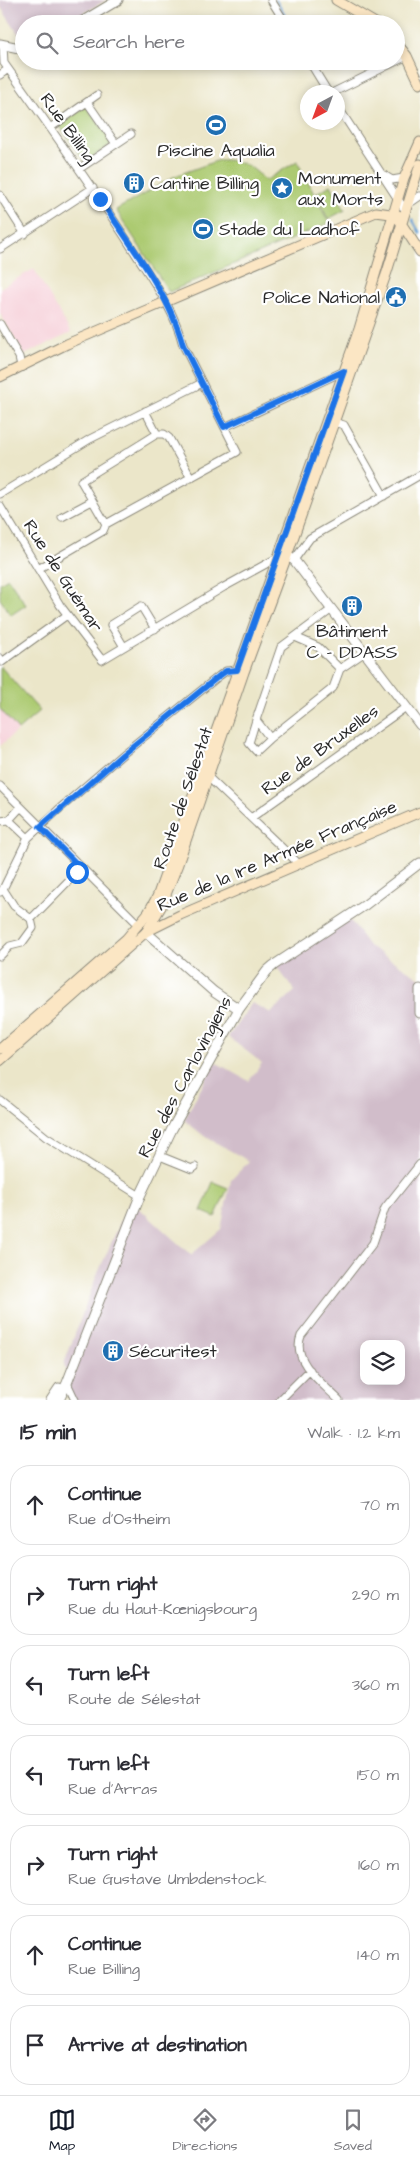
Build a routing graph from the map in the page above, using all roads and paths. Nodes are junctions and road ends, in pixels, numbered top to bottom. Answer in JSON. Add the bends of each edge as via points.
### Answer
{"nodes":[{"id":1,"x":118,"y":0,"type":"edge"},
{"id":2,"x":271,"y":0,"type":"edge"},
{"id":3,"x":336,"y":0,"type":"edge"},
{"id":4,"x":93,"y":15,"type":"edge"},
{"id":5,"x":280,"y":15,"type":"edge"},
{"id":6,"x":361,"y":15,"type":"edge"},
{"id":7,"x":2,"y":44,"type":"edge"},
{"id":8,"x":15,"y":47,"type":"edge"},
{"id":9,"x":405,"y":53,"type":"edge"},
{"id":10,"x":407,"y":56,"type":"joint"},
{"id":11,"x":8,"y":69,"type":"junction"},
{"id":12,"x":315,"y":70,"type":"edge"},
{"id":13,"x":379,"y":70,"type":"edge"},
{"id":14,"x":0,"y":74,"type":"edge"},
{"id":15,"x":420,"y":84,"type":"edge"},
{"id":16,"x":324,"y":85,"type":"edge"},
{"id":17,"x":345,"y":87,"type":"edge"},
{"id":18,"x":97,"y":95,"type":"dead end"},
{"id":19,"x":87,"y":102,"type":"junction"},
{"id":20,"x":345,"y":118,"type":"edge"},
{"id":21,"x":50,"y":128,"type":"junction"},
{"id":22,"x":131,"y":134,"type":"dead end"},
{"id":23,"x":420,"y":142,"type":"edge"},
{"id":24,"x":116,"y":144,"type":"junction"},
{"id":25,"x":420,"y":164,"type":"edge"},
{"id":26,"x":79,"y":169,"type":"junction"},
{"id":27,"x":383,"y":175,"type":"junction"},
{"id":28,"x":404,"y":178,"type":"junction"},
{"id":29,"x":93,"y":188,"type":"junction"},
{"id":30,"x":401,"y":189,"type":"junction"},
{"id":31,"x":0,"y":195,"type":"edge"},
{"id":32,"x":398,"y":199,"type":"junction"},
{"id":33,"x":407,"y":207,"type":"edge"},
{"id":34,"x":24,"y":234,"type":"junction"},
{"id":35,"x":0,"y":249,"type":"edge"},
{"id":36,"x":420,"y":252,"type":"edge"},
{"id":37,"x":166,"y":302,"type":"junction"},
{"id":38,"x":0,"y":324,"type":"edge"},
{"id":39,"x":21,"y":366,"type":"junction"},
{"id":40,"x":348,"y":372,"type":"junction"},
{"id":41,"x":0,"y":377,"type":"edge"},
{"id":42,"x":202,"y":383,"type":"junction"},
{"id":43,"x":145,"y":411,"type":"junction"},
{"id":44,"x":333,"y":422,"type":"junction"},
{"id":45,"x":224,"y":427,"type":"junction"},
{"id":46,"x":157,"y":434,"type":"junction"},
{"id":47,"x":420,"y":475,"type":"edge"},
{"id":48,"x":191,"y":478,"type":"junction"},
{"id":49,"x":1,"y":491,"type":"edge"},
{"id":50,"x":384,"y":496,"type":"junction"},
{"id":51,"x":92,"y":501,"type":"junction"},
{"id":52,"x":0,"y":506,"type":"edge"},
{"id":53,"x":62,"y":517,"type":"dead end"},
{"id":54,"x":106,"y":524,"type":"junction"},
{"id":55,"x":277,"y":558,"type":"junction"},
{"id":56,"x":291,"y":558,"type":"junction"},
{"id":57,"x":38,"y":569,"type":"junction"},
{"id":58,"x":332,"y":609,"type":"junction"},
{"id":59,"x":67,"y":615,"type":"junction"},
{"id":60,"x":155,"y":629,"type":"junction"},
{"id":61,"x":295,"y":636,"type":"junction"},
{"id":62,"x":124,"y":647,"type":"junction"},
{"id":63,"x":364,"y":652,"type":"junction"},
{"id":64,"x":1,"y":660,"type":"edge"},
{"id":65,"x":340,"y":669,"type":"junction"},
{"id":66,"x":240,"y":671,"type":"junction"},
{"id":67,"x":219,"y":676,"type":"junction"},
{"id":68,"x":233,"y":680,"type":"junction"},
{"id":69,"x":406,"y":707,"type":"junction"},
{"id":70,"x":256,"y":720,"type":"junction"},
{"id":71,"x":420,"y":725,"type":"edge"},
{"id":72,"x":270,"y":738,"type":"junction"},
{"id":73,"x":208,"y":777,"type":"junction"},
{"id":74,"x":0,"y":786,"type":"edge"},
{"id":75,"x":21,"y":807,"type":"junction"},
{"id":76,"x":420,"y":812,"type":"edge"},
{"id":77,"x":251,"y":818,"type":"junction"},
{"id":78,"x":0,"y":820,"type":"edge"},
{"id":79,"x":9,"y":820,"type":"junction"},
{"id":80,"x":40,"y":827,"type":"junction"},
{"id":81,"x":28,"y":838,"type":"junction"},
{"id":82,"x":420,"y":863,"type":"edge"},
{"id":83,"x":299,"y":864,"type":"junction"},
{"id":84,"x":81,"y":868,"type":"junction"},
{"id":85,"x":2,"y":890,"type":"edge"},
{"id":86,"x":161,"y":907,"type":"junction"},
{"id":87,"x":31,"y":919,"type":"junction"},
{"id":88,"x":170,"y":920,"type":"junction"},
{"id":89,"x":143,"y":928,"type":"junction"},
{"id":90,"x":0,"y":956,"type":"edge"},
{"id":91,"x":420,"y":989,"type":"edge"},
{"id":92,"x":238,"y":1009,"type":"junction"},
{"id":93,"x":420,"y":1013,"type":"edge"},
{"id":94,"x":0,"y":1049,"type":"edge"},
{"id":95,"x":0,"y":1061,"type":"edge"},
{"id":96,"x":0,"y":1100,"type":"edge"},
{"id":97,"x":160,"y":1156,"type":"junction"},
{"id":98,"x":420,"y":1164,"type":"edge"},
{"id":99,"x":195,"y":1167,"type":"dead end"},
{"id":100,"x":140,"y":1196,"type":"junction"},
{"id":101,"x":310,"y":1370,"type":"junction"},
{"id":102,"x":68,"y":1379,"type":"junction"},
{"id":103,"x":74,"y":1399,"type":"edge"},
{"id":104,"x":51,"y":1400,"type":"edge"},
{"id":105,"x":59,"y":1400,"type":"edge"},
{"id":106,"x":63,"y":1400,"type":"edge"},
{"id":107,"x":280,"y":1400,"type":"edge"},
{"id":108,"x":339,"y":1400,"type":"edge"}],
"edges":[{"from":1,"to":4,"type":"street"},
{"from":2,"to":5,"type":"street"},
{"from":3,"to":6,"type":"main road"},
{"from":7,"to":8,"type":"street"},
{"from":7,"to":11,"type":"street","name":"Rue Billing","via":[[2,59]]},
{"from":9,"to":10,"type":"main road"},
{"from":10,"to":15,"type":"main road"},
{"from":11,"to":14,"type":"street"},
{"from":11,"to":21,"type":"street","name":"Rue Billing"},
{"from":12,"to":16,"type":"street"},
{"from":13,"to":17,"type":"street"},
{"from":18,"to":19,"type":"street"},
{"from":19,"to":21,"type":"street"},
{"from":19,"to":24,"type":"street"},
{"from":20,"to":27,"type":"street"},
{"from":21,"to":26,"type":"street","name":"Rue Billing"},
{"from":22,"to":24,"type":"street"},
{"from":23,"to":28,"type":"main road"},
{"from":24,"to":26,"type":"street"},
{"from":25,"to":33,"type":"main road"},
{"from":26,"to":29,"type":"street","name":"Rue Billing"},
{"from":27,"to":28,"type":"street","via":[[392,180]]},
{"from":27,"to":32,"type":"street"},
{"from":28,"to":30,"type":"main road"},
{"from":29,"to":34,"type":"street"},
{"from":29,"to":37,"type":"street","name":"Rue Billing"},
{"from":30,"to":32,"type":"main road"},
{"from":30,"to":33,"type":"main road"},
{"from":31,"to":34,"type":"street"},
{"from":32,"to":33,"type":"main road"},
{"from":33,"to":36,"type":"main road"},
{"from":33,"to":37,"type":"main road","via":[[376,212]]},
{"from":33,"to":40,"type":"main road","name":"Route de Sélestat","via":[[375,280]]},
{"from":34,"to":35,"type":"street"},
{"from":37,"to":39,"type":"main road"},
{"from":37,"to":42,"type":"street","name":"Rue Billing"},
{"from":38,"to":39,"type":"street"},
{"from":39,"to":41,"type":"main road"},
{"from":40,"to":44,"type":"main road","name":"Route de Sélestat"},
{"from":40,"to":45,"type":"street"},
{"from":40,"to":55,"type":"main road","name":"Route de Sélestat"},
{"from":42,"to":43,"type":"street"},
{"from":42,"to":45,"type":"street","name":"Rue Billing"},
{"from":43,"to":46,"type":"street"},
{"from":43,"to":49,"type":"street"},
{"from":44,"to":50,"type":"street","via":[[344,426]]},
{"from":44,"to":56,"type":"main road","name":"Route de Sélestat"},
{"from":45,"to":48,"type":"street","name":"Rue Billing","via":[[237,452]]},
{"from":46,"to":48,"type":"street","via":[[169,438]]},
{"from":46,"to":51,"type":"street","via":[[81,481]]},
{"from":47,"to":50,"type":"street"},
{"from":48,"to":54,"type":"street"},
{"from":50,"to":56,"type":"street","via":[[310,538]]},
{"from":51,"to":53,"type":"street"},
{"from":51,"to":54,"type":"street"},
{"from":52,"to":57,"type":"street","name":"Rue de Guémar"},
{"from":54,"to":57,"type":"street","via":[[103,531]]},
{"from":55,"to":56,"type":"main road"},
{"from":55,"to":60,"type":"street"},
{"from":55,"to":66,"type":"main road","name":"Route de Sélestat"},
{"from":56,"to":58,"type":"street"},
{"from":56,"to":66,"type":"main road","name":"Route de Sélestat"},
{"from":57,"to":59,"type":"street","name":"Rue de Guémar"},
{"from":58,"to":61,"type":"street"},
{"from":58,"to":63,"type":"street"},
{"from":59,"to":62,"type":"street","name":"Rue de Guémar","via":[[102,660]]},
{"from":59,"to":64,"type":"street"},
{"from":60,"to":62,"type":"street"},
{"from":60,"to":62,"type":"street","via":[[141,606],[111,625]]},
{"from":61,"to":65,"type":"street","via":[[318,646]]},
{"from":61,"to":70,"type":"street","via":[[281,647]]},
{"from":63,"to":65,"type":"street"},
{"from":63,"to":69,"type":"street"},
{"from":65,"to":72,"type":"street","via":[[333,688]]},
{"from":66,"to":67,"type":"street","via":[[226,671]]},
{"from":66,"to":68,"type":"main road","name":"Route de Sélestat"},
{"from":66,"to":73,"type":"main road","name":"Route de Sélestat"},
{"from":67,"to":68,"type":"street"},
{"from":67,"to":80,"type":"street"},
{"from":68,"to":89,"type":"main road","name":"Route de Sélestat","via":[[157,898]]},
{"from":69,"to":71,"type":"street"},
{"from":69,"to":77,"type":"street","name":"Rue de Bruxelles"},
{"from":70,"to":72,"type":"street"},
{"from":70,"to":72,"type":"street","via":[[249,743],[256,752]]},
{"from":73,"to":77,"type":"street"},
{"from":73,"to":86,"type":"main road","name":"Route de Sélestat"},
{"from":74,"to":75,"type":"street"},
{"from":75,"to":79,"type":"street"},
{"from":75,"to":80,"type":"street"},
{"from":76,"to":83,"type":"main road","name":"Rue de la 1re Armée Française"},
{"from":77,"to":83,"type":"street"},
{"from":78,"to":79,"type":"street"},
{"from":79,"to":81,"type":"street"},
{"from":80,"to":81,"type":"street"},
{"from":80,"to":84,"type":"street"},
{"from":81,"to":85,"type":"street"},
{"from":82,"to":92,"type":"street","name":"Rue des Carlovingiens","via":[[365,905],[266,971]]},
{"from":83,"to":88,"type":"main road","name":"Rue de la 1re Armée Française"},
{"from":84,"to":87,"type":"street"},
{"from":84,"to":89,"type":"street"},
{"from":85,"to":87,"type":"street","via":[[14,906]]},
{"from":86,"to":88,"type":"main road"},
{"from":86,"to":89,"type":"main road","name":"Route de Sélestat"},
{"from":87,"to":90,"type":"street","via":[[33,928],[22,943],[10,946]]},
{"from":88,"to":89,"type":"main road","name":"Rue de la 1re Armée Française"},
{"from":89,"to":92,"type":"street","via":[[214,992]]},
{"from":89,"to":94,"type":"main road"},
{"from":89,"to":95,"type":"main road"},
{"from":91,"to":93,"type":"street"},
{"from":92,"to":97,"type":"street","name":"Rue des Carlovingiens"},
{"from":96,"to":100,"type":"street","via":[[46,1137]]},
{"from":97,"to":99,"type":"street","via":[[192,1169]]},
{"from":97,"to":100,"type":"street","name":"Rue des Carlovingiens"},
{"from":98,"to":101,"type":"street","via":[[385,1208],[373,1243],[301,1336],[298,1352]]},
{"from":100,"to":102,"type":"street","name":"Rue des Carlovingiens"},
{"from":101,"to":107,"type":"street"},
{"from":101,"to":108,"type":"street"},
{"from":102,"to":103,"type":"street"},
{"from":102,"to":104,"type":"street","name":"Rue des Carlovingiens"},
{"from":102,"to":105,"type":"street","name":"Rue des Carlovingiens"},
{"from":103,"to":106,"type":"street"}]}
